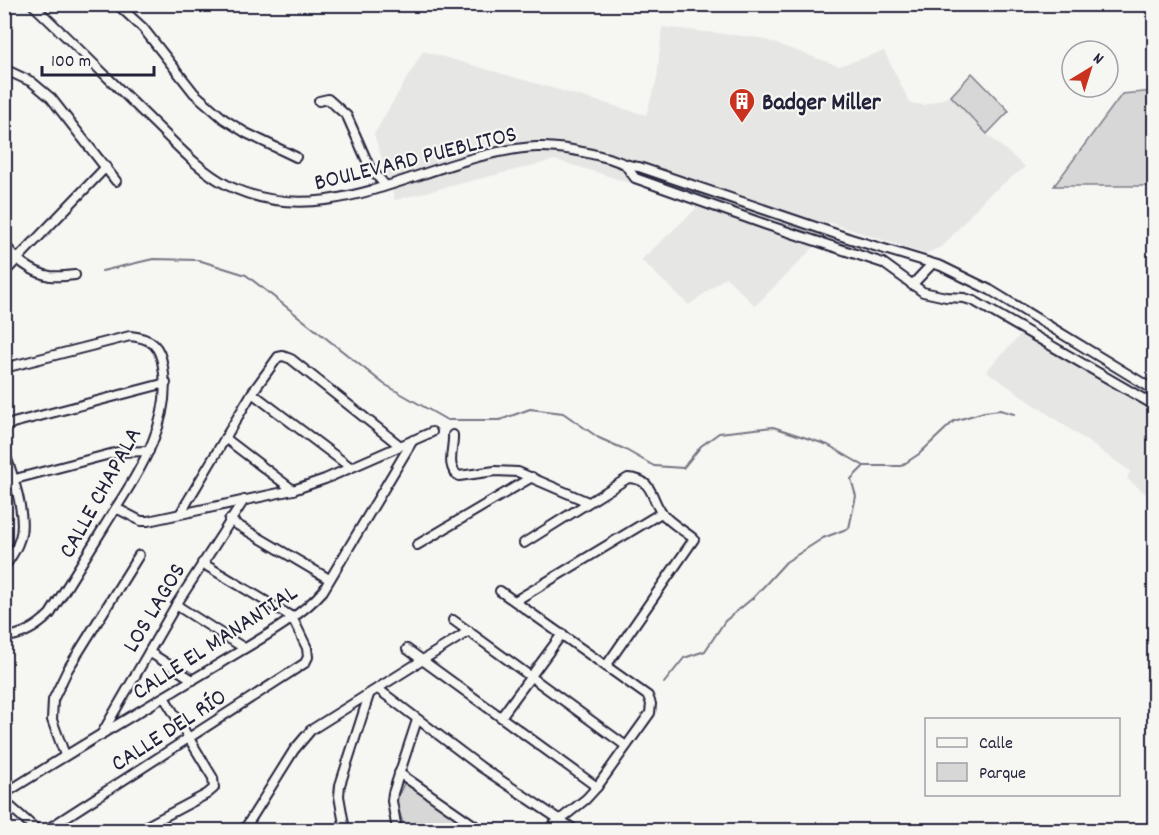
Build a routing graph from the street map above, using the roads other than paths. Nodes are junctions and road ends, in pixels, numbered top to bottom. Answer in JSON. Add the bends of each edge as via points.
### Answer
{"nodes":[{"id":1,"x":32,"y":4,"type":"edge"},
{"id":2,"x":117,"y":4,"type":"edge"},
{"id":3,"x":4,"y":69,"type":"edge"},
{"id":4,"x":319,"y":101,"type":"dead end"},
{"id":5,"x":296,"y":157,"type":"dead end"},
{"id":6,"x":626,"y":166,"type":"junction"},
{"id":7,"x":106,"y":167,"type":"junction"},
{"id":8,"x":116,"y":181,"type":"dead end"},
{"id":9,"x":385,"y":185,"type":"junction"},
{"id":10,"x":771,"y":212,"type":"junction"},
{"id":11,"x":767,"y":225,"type":"junction"},
{"id":12,"x":4,"y":242,"type":"edge"},
{"id":13,"x":18,"y":260,"type":"junction"},
{"id":14,"x":932,"y":264,"type":"junction"},
{"id":15,"x":4,"y":273,"type":"edge"},
{"id":16,"x":75,"y":275,"type":"dead end"},
{"id":17,"x":912,"y":285,"type":"junction"},
{"id":18,"x":1111,"y":364,"type":"junction"},
{"id":19,"x":4,"y":368,"type":"edge"},
{"id":20,"x":1105,"y":376,"type":"junction"},
{"id":21,"x":166,"y":383,"type":"junction"},
{"id":22,"x":1144,"y":384,"type":"junction"},
{"id":23,"x":1155,"y":390,"type":"edge"},
{"id":24,"x":252,"y":393,"type":"junction"},
{"id":25,"x":1137,"y":395,"type":"junction"},
{"id":26,"x":1155,"y":405,"type":"edge"},
{"id":27,"x":4,"y":428,"type":"edge"},
{"id":28,"x":432,"y":432,"type":"dead end"},
{"id":29,"x":453,"y":435,"type":"dead end"},
{"id":30,"x":225,"y":438,"type":"junction"},
{"id":31,"x":413,"y":440,"type":"junction"},
{"id":32,"x":399,"y":445,"type":"junction"},
{"id":33,"x":4,"y":451,"type":"edge"},
{"id":34,"x":149,"y":451,"type":"junction"},
{"id":35,"x":350,"y":467,"type":"junction"},
{"id":36,"x":532,"y":477,"type":"junction"},
{"id":37,"x":15,"y":479,"type":"junction"},
{"id":38,"x":292,"y":490,"type":"junction"},
{"id":39,"x":244,"y":500,"type":"junction"},
{"id":40,"x":588,"y":502,"type":"junction"},
{"id":41,"x":116,"y":508,"type":"junction"},
{"id":42,"x":662,"y":513,"type":"junction"},
{"id":43,"x":180,"y":514,"type":"junction"},
{"id":44,"x":230,"y":520,"type":"junction"},
{"id":45,"x":524,"y":543,"type":"dead end"},
{"id":46,"x":417,"y":545,"type":"dead end"},
{"id":47,"x":139,"y":555,"type":"dead end"},
{"id":48,"x":202,"y":563,"type":"junction"},
{"id":49,"x":4,"y":567,"type":"edge"},
{"id":50,"x":329,"y":579,"type":"junction"},
{"id":51,"x":500,"y":591,"type":"dead end"},
{"id":52,"x":515,"y":601,"type":"junction"},
{"id":53,"x":176,"y":605,"type":"junction"},
{"id":54,"x":292,"y":617,"type":"junction"},
{"id":55,"x":453,"y":620,"type":"dead end"},
{"id":56,"x":469,"y":632,"type":"junction"},
{"id":57,"x":562,"y":634,"type":"junction"},
{"id":58,"x":4,"y":637,"type":"edge"},
{"id":59,"x":244,"y":648,"type":"junction"},
{"id":60,"x":407,"y":649,"type":"dead end"},
{"id":61,"x":149,"y":652,"type":"junction"},
{"id":62,"x":424,"y":661,"type":"junction"},
{"id":63,"x":606,"y":666,"type":"junction"},
{"id":64,"x":531,"y":677,"type":"junction"},
{"id":65,"x":193,"y":680,"type":"junction"},
{"id":66,"x":378,"y":689,"type":"junction"},
{"id":67,"x":369,"y":694,"type":"junction"},
{"id":68,"x":165,"y":697,"type":"junction"},
{"id":69,"x":501,"y":717,"type":"junction"},
{"id":70,"x":417,"y":720,"type":"junction"},
{"id":71,"x":100,"y":735,"type":"junction"},
{"id":72,"x":190,"y":739,"type":"junction"},
{"id":73,"x":626,"y":746,"type":"junction"},
{"id":74,"x":65,"y":755,"type":"junction"},
{"id":75,"x":399,"y":773,"type":"junction"},
{"id":76,"x":597,"y":787,"type":"junction"},
{"id":77,"x":4,"y":794,"type":"edge"},
{"id":78,"x":4,"y":801,"type":"edge"},
{"id":79,"x":559,"y":820,"type":"junction"},
{"id":80,"x":475,"y":829,"type":"edge"},
{"id":81,"x":37,"y":831,"type":"edge"},
{"id":82,"x":46,"y":831,"type":"edge"},
{"id":83,"x":139,"y":831,"type":"edge"},
{"id":84,"x":244,"y":831,"type":"edge"},
{"id":85,"x":345,"y":831,"type":"edge"},
{"id":86,"x":397,"y":831,"type":"edge"},
{"id":87,"x":547,"y":831,"type":"edge"},
{"id":88,"x":575,"y":831,"type":"edge"}],
"edges":[{"from":1,"to":9,"type":"street","name":"BOULEVARD PUEBLITOS","via":[[190,158],[227,185],[273,201],[305,203],[324,202]]},
{"from":2,"to":5,"type":"street","via":[[143,28],[194,93],[216,112],[246,133]]},
{"from":3,"to":7,"type":"street","via":[[32,82],[51,98]]},
{"from":4,"to":9,"type":"street","via":[[328,99],[347,116],[370,168]]},
{"from":6,"to":9,"type":"street","name":"BOULEVARD PUEBLITOS","via":[[583,152],[538,147],[470,158]]},
{"from":6,"to":10,"type":"street","name":"BOULEVARD PUEBLITOS"},
{"from":6,"to":11,"type":"street","name":"BOULEVARD PUEBLITOS","via":[[635,178]]},
{"from":7,"to":8,"type":"street"},
{"from":7,"to":13,"type":"street"},
{"from":10,"to":11,"type":"street"},
{"from":10,"to":14,"type":"street","name":"BOULEVARD PUEBLITOS"},
{"from":11,"to":17,"type":"street","name":"BOULEVARD PUEBLITOS","via":[[883,263]]},
{"from":12,"to":13,"type":"street"},
{"from":13,"to":15,"type":"street"},
{"from":13,"to":16,"type":"street","via":[[50,276]]},
{"from":14,"to":17,"type":"street"},
{"from":14,"to":18,"type":"street","name":"BOULEVARD PUEBLITOS","via":[[990,290]]},
{"from":17,"to":20,"type":"street","name":"BOULEVARD PUEBLITOS","via":[[923,292],[974,301]]},
{"from":18,"to":20,"type":"street","via":[[1112,371]]},
{"from":18,"to":22,"type":"street","name":"BOULEVARD PUEBLITOS"},
{"from":19,"to":21,"type":"street","name":"CALLE CHAPALA","via":[[130,336],[144,337],[160,353]]},
{"from":20,"to":25,"type":"street","name":"BOULEVARD PUEBLITOS"},
{"from":21,"to":27,"type":"street"},
{"from":21,"to":34,"type":"street","name":"CALLE CHAPALA"},
{"from":22,"to":23,"type":"street","name":"BOULEVARD PUEBLITOS"},
{"from":22,"to":25,"type":"street","via":[[1135,386]]},
{"from":24,"to":30,"type":"street"},
{"from":24,"to":32,"type":"street","via":[[274,362],[283,356]]},
{"from":24,"to":35,"type":"street"},
{"from":25,"to":26,"type":"street","name":"BOULEVARD PUEBLITOS"},
{"from":28,"to":31,"type":"street"},
{"from":29,"to":36,"type":"street","via":[[452,470],[459,477],[495,471]]},
{"from":30,"to":38,"type":"street"},
{"from":30,"to":43,"type":"street"},
{"from":31,"to":32,"type":"street"},
{"from":31,"to":50,"type":"street","name":"CALLE EL MANANTIAL"},
{"from":32,"to":35,"type":"street"},
{"from":33,"to":37,"type":"street"},
{"from":34,"to":37,"type":"street","via":[[118,452]]},
{"from":34,"to":41,"type":"street","name":"CALLE CHAPALA"},
{"from":35,"to":38,"type":"street"},
{"from":36,"to":40,"type":"street"},
{"from":36,"to":46,"type":"street"},
{"from":37,"to":49,"type":"street","via":[[21,536]]},
{"from":38,"to":39,"type":"street"},
{"from":39,"to":43,"type":"street"},
{"from":39,"to":44,"type":"street","name":"LOS LAGOS"},
{"from":40,"to":42,"type":"street","via":[[634,478],[648,486]]},
{"from":40,"to":45,"type":"street"},
{"from":41,"to":43,"type":"street","via":[[141,521]]},
{"from":41,"to":58,"type":"street","name":"CALLE CHAPALA","via":[[51,614],[26,632]]},
{"from":42,"to":52,"type":"street"},
{"from":42,"to":63,"type":"street","via":[[694,539]]},
{"from":44,"to":48,"type":"street","name":"LOS LAGOS"},
{"from":44,"to":50,"type":"street"},
{"from":47,"to":74,"type":"street","via":[[53,700],[52,720]]},
{"from":48,"to":53,"type":"street","name":"LOS LAGOS"},
{"from":48,"to":54,"type":"street"},
{"from":50,"to":54,"type":"street","name":"CALLE EL MANANTIAL","via":[[316,598]]},
{"from":51,"to":52,"type":"street"},
{"from":52,"to":57,"type":"street"},
{"from":53,"to":59,"type":"street"},
{"from":53,"to":61,"type":"street","name":"LOS LAGOS"},
{"from":54,"to":59,"type":"street","name":"CALLE EL MANANTIAL"},
{"from":54,"to":72,"type":"street","name":"CALLE DEL RÍO","via":[[307,648],[308,657],[300,668]]},
{"from":55,"to":56,"type":"street"},
{"from":56,"to":62,"type":"street"},
{"from":56,"to":64,"type":"street"},
{"from":57,"to":63,"type":"street"},
{"from":57,"to":64,"type":"street"},
{"from":59,"to":65,"type":"street","name":"CALLE EL MANANTIAL"},
{"from":60,"to":62,"type":"street"},
{"from":61,"to":65,"type":"street"},
{"from":61,"to":71,"type":"street","name":"LOS LAGOS"},
{"from":62,"to":66,"type":"street"},
{"from":62,"to":69,"type":"street"},
{"from":63,"to":73,"type":"street","via":[[648,696],[651,704],[650,713]]},
{"from":64,"to":69,"type":"street"},
{"from":64,"to":73,"type":"street"},
{"from":65,"to":68,"type":"street","name":"CALLE EL MANANTIAL"},
{"from":66,"to":67,"type":"street"},
{"from":66,"to":70,"type":"street"},
{"from":67,"to":84,"type":"street","via":[[301,739]]},
{"from":67,"to":85,"type":"street","via":[[340,785]]},
{"from":68,"to":71,"type":"street","name":"CALLE EL MANANTIAL"},
{"from":68,"to":72,"type":"street"},
{"from":69,"to":76,"type":"street"},
{"from":70,"to":75,"type":"street"},
{"from":70,"to":79,"type":"street"},
{"from":71,"to":74,"type":"street","name":"CALLE EL MANANTIAL"},
{"from":72,"to":82,"type":"street","name":"CALLE DEL RÍO"},
{"from":72,"to":83,"type":"street","via":[[213,778],[214,788]]},
{"from":73,"to":76,"type":"street"},
{"from":74,"to":77,"type":"street","name":"CALLE EL MANANTIAL"},
{"from":75,"to":80,"type":"street"},
{"from":75,"to":86,"type":"street","via":[[392,801]]},
{"from":76,"to":79,"type":"street"},
{"from":78,"to":81,"type":"street"},
{"from":79,"to":87,"type":"street"},
{"from":79,"to":88,"type":"street"}]}
